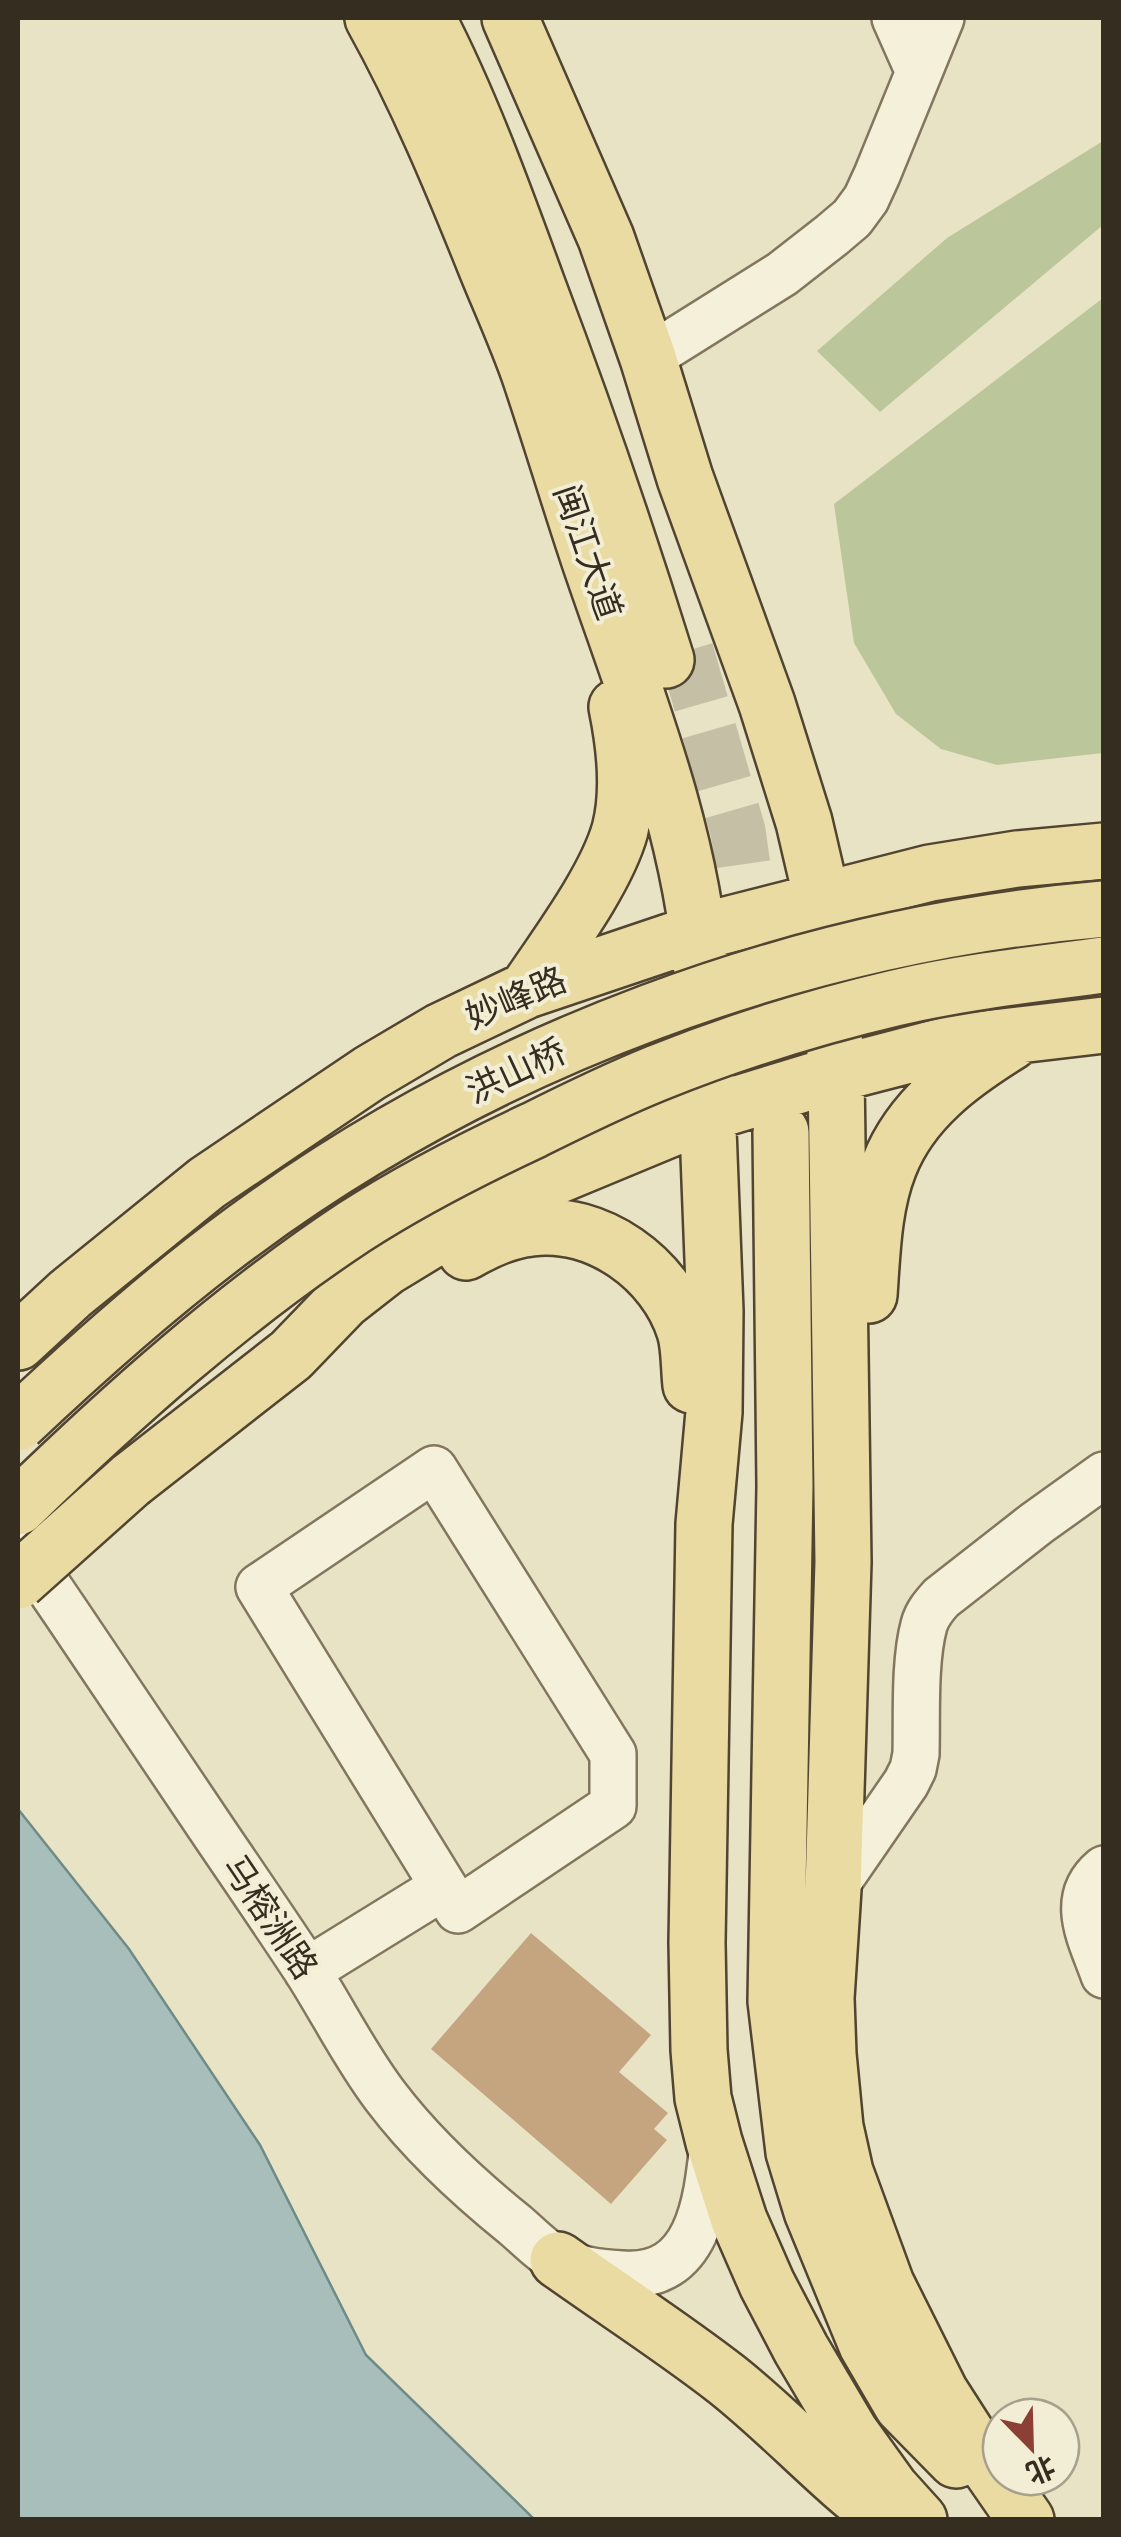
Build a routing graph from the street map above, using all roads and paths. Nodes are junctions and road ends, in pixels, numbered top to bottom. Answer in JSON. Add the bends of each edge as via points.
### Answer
{"nodes":[{"id":1,"x":373,"y":18,"type":"edge"},
{"id":2,"x":427,"y":18,"type":"edge"},
{"id":3,"x":452,"y":18,"type":"edge"},
{"id":4,"x":510,"y":18,"type":"edge"},
{"id":5,"x":894,"y":18,"type":"edge"},
{"id":6,"x":940,"y":18,"type":"edge"},
{"id":7,"x":918,"y":72,"type":"junction"},
{"id":8,"x":648,"y":358,"type":"junction"},
{"id":9,"x":588,"y":557,"type":"junction"},
{"id":10,"x":1104,"y":850,"type":"edge"},
{"id":11,"x":822,"y":899,"type":"junction"},
{"id":12,"x":1104,"y":909,"type":"edge"},
{"id":13,"x":699,"y":932,"type":"junction"},
{"id":14,"x":1104,"y":964,"type":"edge"},
{"id":15,"x":527,"y":990,"type":"junction"},
{"id":16,"x":1104,"y":1026,"type":"edge"},
{"id":17,"x":1022,"y":1035,"type":"junction"},
{"id":18,"x":836,"y":1074,"type":"junction"},
{"id":19,"x":708,"y":1113,"type":"junction"},
{"id":20,"x":18,"y":1342,"type":"edge"},
{"id":21,"x":291,"y":1355,"type":"junction"},
{"id":22,"x":18,"y":1423,"type":"edge"},
{"id":23,"x":1104,"y":1476,"type":"edge"},
{"id":24,"x":18,"y":1506,"type":"edge"},
{"id":25,"x":704,"y":1524,"type":"junction"},
{"id":26,"x":18,"y":1542,"type":"edge"},
{"id":27,"x":843,"y":1562,"type":"junction"},
{"id":28,"x":18,"y":1581,"type":"edge"},
{"id":29,"x":1104,"y":1869,"type":"edge"},
{"id":30,"x":443,"y":1887,"type":"junction"},
{"id":31,"x":833,"y":1889,"type":"junction"},
{"id":32,"x":307,"y":1971,"type":"junction"},
{"id":33,"x":1104,"y":1975,"type":"edge"},
{"id":34,"x":714,"y":2142,"type":"junction"},
{"id":35,"x":558,"y":2260,"type":"junction"},
{"id":36,"x":888,"y":2520,"type":"edge"},
{"id":37,"x":920,"y":2520,"type":"edge"},
{"id":38,"x":936,"y":2520,"type":"edge"},
{"id":39,"x":1014,"y":2520,"type":"edge"},
{"id":40,"x":1026,"y":2520,"type":"edge"}],
"edges":[{"from":1,"to":9,"type":"main road","name":"闽江大道","via":[[462,204],[530,375]]},
{"from":2,"to":3,"type":"main road","via":[[454,70],[676,656],[607,408],[545,234]]},
{"from":4,"to":8,"type":"main road","via":[[606,238]]},
{"from":5,"to":7,"type":"street"},
{"from":6,"to":7,"type":"street"},
{"from":7,"to":8,"type":"street","via":[[866,200],[852,218],[782,274]]},
{"from":8,"to":11,"type":"main road","via":[[772,721]]},
{"from":9,"to":13,"type":"main road","name":"闽江大道","via":[[662,773]]},
{"from":9,"to":15,"type":"main road","via":[[623,744],[625,796],[610,856]]},
{"from":10,"to":11,"type":"main road","name":"妙峰路","via":[[970,866]]},
{"from":11,"to":13,"type":"main road","name":"妙峰路"},
{"from":11,"to":18,"type":"main road"},
{"from":12,"to":22,"type":"main road","name":"洪山桥","bridge":true,"via":[[895,939],[816,959],[655,1012],[516,1070],[406,1126],[243,1231]]},
{"from":13,"to":15,"type":"main road","name":"妙峰路"},
{"from":13,"to":19,"type":"main road","name":"闽江大道"},
{"from":14,"to":24,"type":"main road","bridge":true,"via":[[896,998],[816,1019],[656,1073],[506,1143],[357,1226],[281,1278]]},
{"from":15,"to":20,"type":"main road","name":"妙峰路","via":[[370,1073],[208,1182]]},
{"from":16,"to":17,"type":"main road"},
{"from":17,"to":18,"type":"main road","via":[[960,1042]]},
{"from":17,"to":27,"type":"main road","via":[[934,1099],[889,1165],[874,1238]]},
{"from":18,"to":19,"type":"main road"},
{"from":18,"to":27,"type":"main road"},
{"from":19,"to":21,"type":"main road","via":[[520,1191],[448,1229],[344,1300]]},
{"from":19,"to":25,"type":"main road","name":"闽江大道","via":[[715,1311]]},
{"from":21,"to":25,"type":"main road","via":[[505,1234],[532,1227],[594,1236],[648,1271],[671,1298],[686,1333]]},
{"from":21,"to":28,"type":"main road","bridge":true,"via":[[131,1480]]},
{"from":23,"to":31,"type":"street","via":[[930,1611],[913,1769]]},
{"from":25,"to":34,"type":"main road","via":[[698,2050]]},
{"from":26,"to":32,"type":"street","name":"马榕洲路"},
{"from":27,"to":31,"type":"main road"},
{"from":29,"to":33,"type":"street","via":[[1085,1891],[1084,1910]]},
{"from":30,"to":30,"type":"street","via":[[458,1910],[612,1806],[613,1754],[434,1468],[259,1587]]},
{"from":30,"to":32,"type":"street"},
{"from":31,"to":40,"type":"main road","via":[[828,2054],[845,2172],[886,2284],[940,2392]]},
{"from":32,"to":35,"type":"street","name":"马榕洲路","via":[[384,2095],[416,2132],[459,2178]]},
{"from":34,"to":35,"type":"street","via":[[702,2218],[675,2258],[636,2276]]},
{"from":34,"to":37,"type":"main road","via":[[739,2220],[801,2349],[850,2432]]},
{"from":35,"to":36,"type":"main road","via":[[725,2378]]},
{"from":38,"to":39,"type":"main road","via":[[904,2476],[835,2349],[792,2239],[770,2157],[760,2081],[756,1701],[771,1132],[786,1486],[776,2001],[794,2152],[847,2300],[902,2405]]}]}
